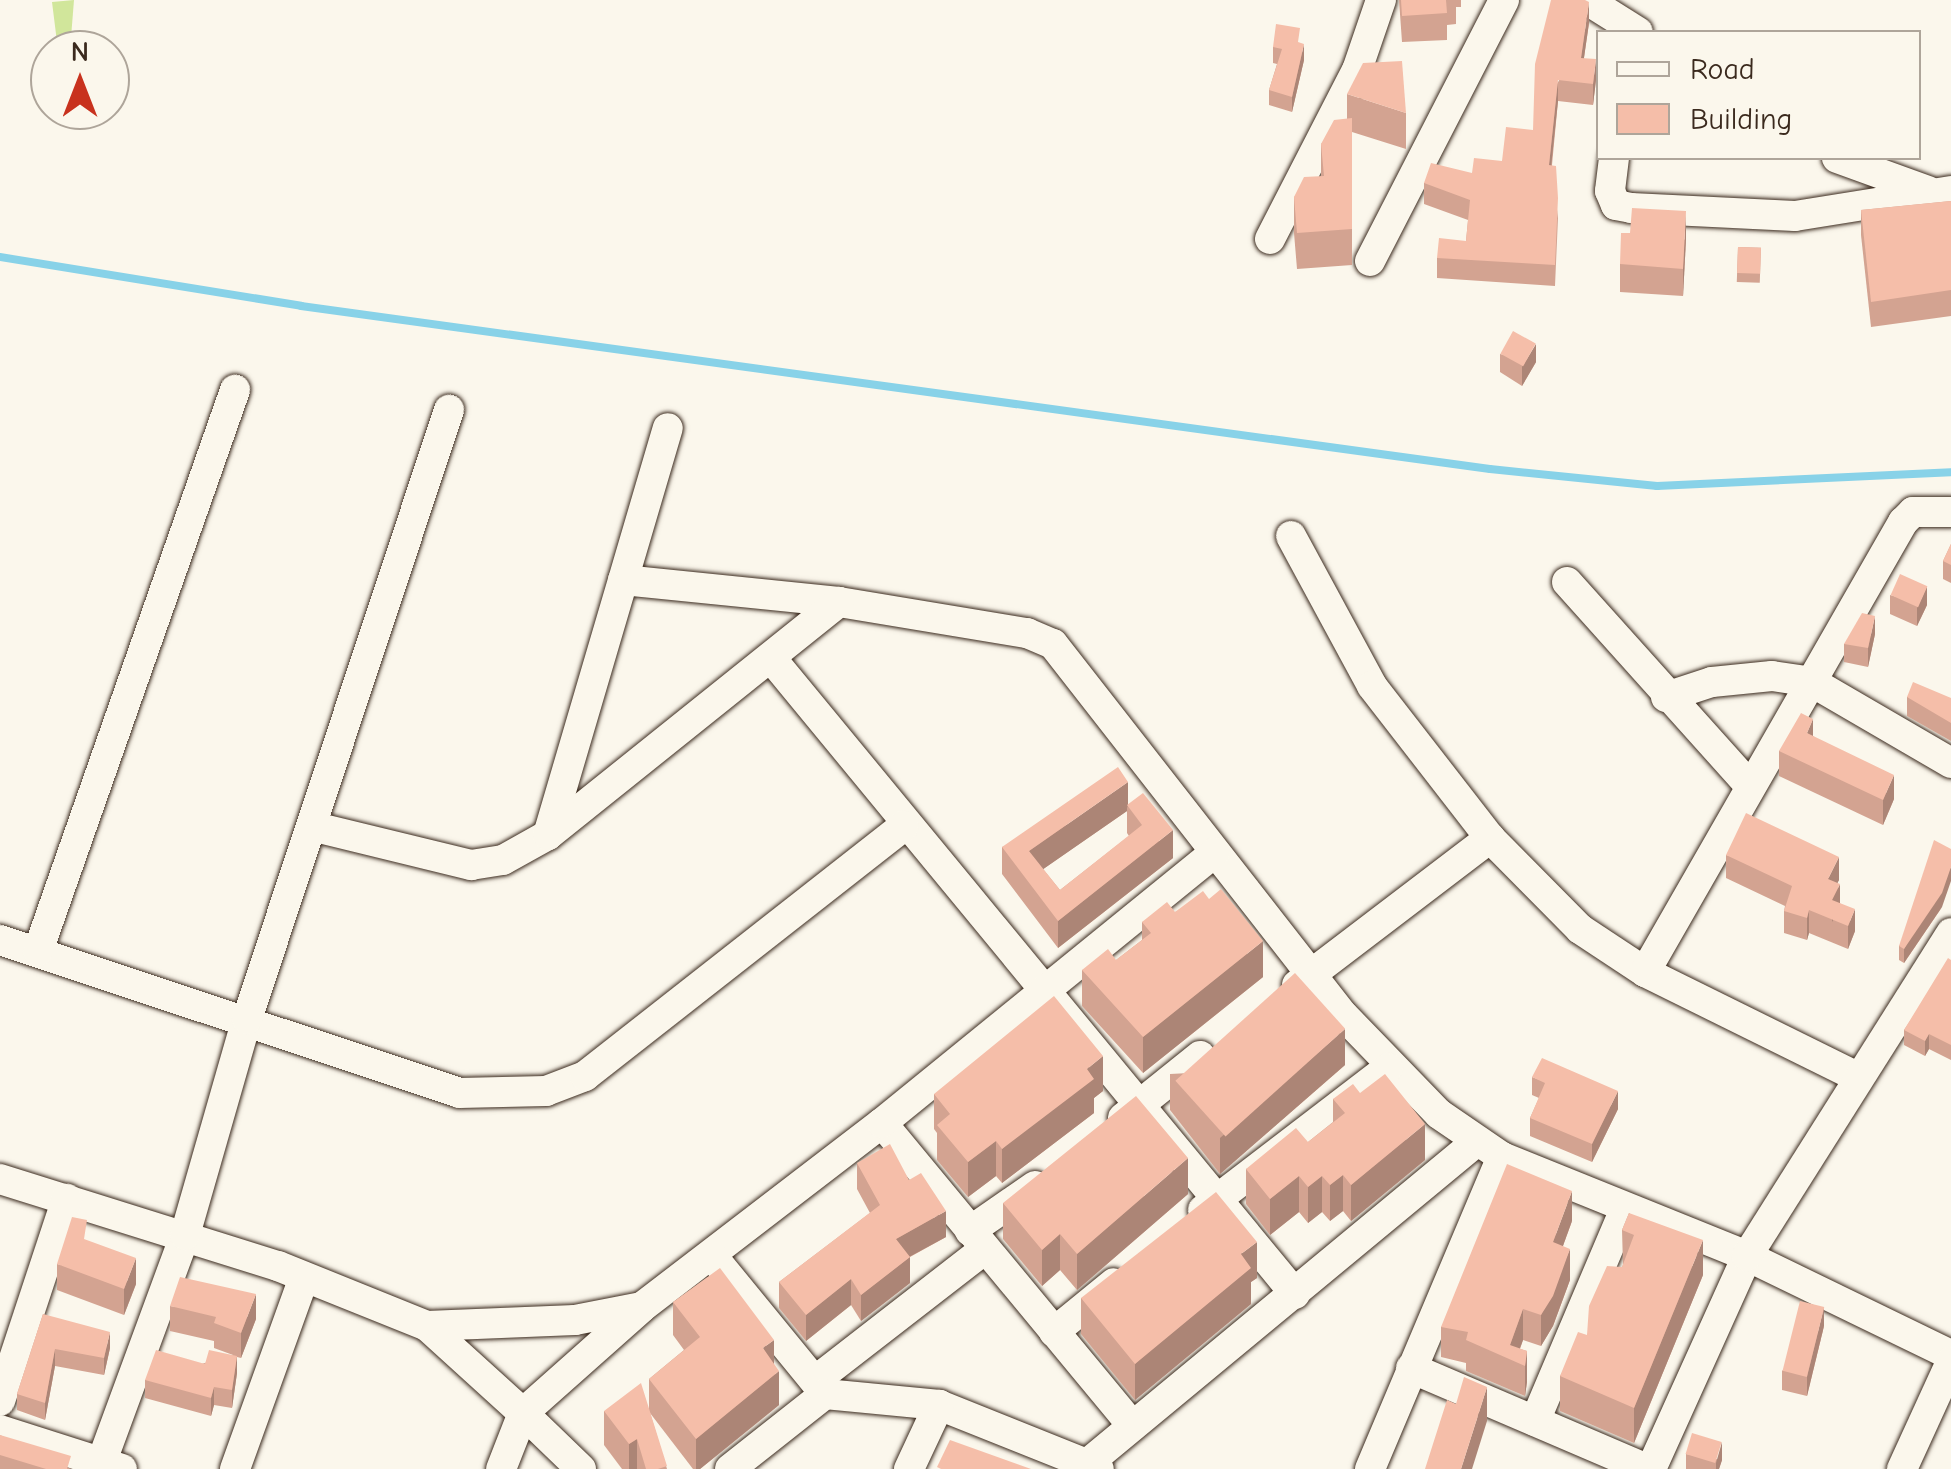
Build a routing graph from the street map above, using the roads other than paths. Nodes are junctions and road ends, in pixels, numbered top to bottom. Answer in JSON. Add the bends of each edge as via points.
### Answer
{"nodes":[{"id":1,"x":1381,"y":0,"type":"edge"},
{"id":2,"x":1504,"y":0,"type":"edge"},
{"id":3,"x":1588,"y":0,"type":"edge"},
{"id":4,"x":1631,"y":30,"type":"edge"},
{"id":5,"x":1614,"y":160,"type":"edge"},
{"id":6,"x":1842,"y":160,"type":"edge"},
{"id":7,"x":1942,"y":192,"type":"edge"},
{"id":8,"x":1270,"y":240,"type":"dead end"},
{"id":9,"x":1370,"y":261,"type":"dead end"},
{"id":10,"x":235,"y":390,"type":"dead end"},
{"id":11,"x":449,"y":410,"type":"dead end"},
{"id":12,"x":668,"y":428,"type":"dead end"},
{"id":13,"x":1951,"y":512,"type":"edge"},
{"id":14,"x":1291,"y":536,"type":"dead end"},
{"id":15,"x":623,"y":580,"type":"junction"},
{"id":16,"x":1567,"y":582,"type":"dead end"},
{"id":17,"x":839,"y":602,"type":"junction"},
{"id":18,"x":771,"y":658,"type":"junction"},
{"id":19,"x":1812,"y":682,"type":"junction"},
{"id":20,"x":1666,"y":697,"type":"junction"},
{"id":21,"x":1951,"y":763,"type":"edge"},
{"id":22,"x":1748,"y":784,"type":"junction"},
{"id":23,"x":904,"y":826,"type":"junction"},
{"id":24,"x":315,"y":827,"type":"junction"},
{"id":25,"x":548,"y":835,"type":"junction"},
{"id":26,"x":1490,"y":838,"type":"junction"},
{"id":27,"x":1215,"y":852,"type":"junction"},
{"id":28,"x":1951,"y":933,"type":"edge"},
{"id":29,"x":0,"y":940,"type":"edge"},
{"id":30,"x":38,"y":951,"type":"junction"},
{"id":31,"x":1645,"y":972,"type":"junction"},
{"id":32,"x":1314,"y":973,"type":"junction"},
{"id":33,"x":1043,"y":990,"type":"junction"},
{"id":34,"x":1267,"y":1006,"type":"edge"},
{"id":35,"x":248,"y":1019,"type":"junction"},
{"id":36,"x":1221,"y":1040,"type":"edge"},
{"id":37,"x":1388,"y":1068,"type":"junction"},
{"id":38,"x":1857,"y":1077,"type":"junction"},
{"id":39,"x":1138,"y":1107,"type":"junction"},
{"id":40,"x":882,"y":1123,"type":"junction"},
{"id":41,"x":1092,"y":1142,"type":"edge"},
{"id":42,"x":1489,"y":1150,"type":"junction"},
{"id":43,"x":1062,"y":1166,"type":"edge"},
{"id":44,"x":0,"y":1179,"type":"edge"},
{"id":45,"x":68,"y":1199,"type":"junction"},
{"id":46,"x":1216,"y":1200,"type":"junction"},
{"id":47,"x":1624,"y":1209,"type":"junction"},
{"id":48,"x":185,"y":1234,"type":"junction"},
{"id":49,"x":1172,"y":1236,"type":"edge"},
{"id":50,"x":977,"y":1240,"type":"junction"},
{"id":51,"x":1747,"y":1256,"type":"junction"},
{"id":52,"x":713,"y":1257,"type":"junction"},
{"id":53,"x":1142,"y":1260,"type":"edge"},
{"id":54,"x":304,"y":1277,"type":"junction"},
{"id":55,"x":1296,"y":1294,"type":"junction"},
{"id":56,"x":642,"y":1307,"type":"junction"},
{"id":57,"x":427,"y":1326,"type":"junction"},
{"id":58,"x":1054,"y":1332,"type":"junction"},
{"id":59,"x":1951,"y":1358,"type":"edge"},
{"id":60,"x":1411,"y":1368,"type":"junction"},
{"id":61,"x":820,"y":1387,"type":"junction"},
{"id":62,"x":0,"y":1401,"type":"edge"},
{"id":63,"x":939,"y":1404,"type":"junction"},
{"id":64,"x":523,"y":1413,"type":"junction"},
{"id":65,"x":1536,"y":1421,"type":"junction"},
{"id":66,"x":1133,"y":1426,"type":"junction"},
{"id":67,"x":0,"y":1430,"type":"edge"},
{"id":68,"x":1093,"y":1466,"type":"edge"},
{"id":69,"x":107,"y":1467,"type":"edge"},
{"id":70,"x":235,"y":1469,"type":"edge"},
{"id":71,"x":502,"y":1469,"type":"edge"},
{"id":72,"x":581,"y":1469,"type":"edge"},
{"id":73,"x":730,"y":1469,"type":"edge"},
{"id":74,"x":909,"y":1469,"type":"edge"},
{"id":75,"x":1370,"y":1469,"type":"edge"},
{"id":76,"x":1649,"y":1469,"type":"edge"},
{"id":77,"x":1902,"y":1469,"type":"edge"}],
"edges":[{"from":1,"to":8,"type":"street","via":[[1357,70]]},
{"from":2,"to":9,"type":"street"},
{"from":3,"to":4,"type":"street"},
{"from":5,"to":7,"type":"street","via":[[1610,191],[1616,205],[1631,208],[1795,216]]},
{"from":6,"to":7,"type":"street","via":[[1877,178]]},
{"from":10,"to":30,"type":"street"},
{"from":11,"to":24,"type":"street"},
{"from":12,"to":15,"type":"street"},
{"from":13,"to":19,"type":"street","via":[[1913,512],[1904,522]]},
{"from":14,"to":26,"type":"street","via":[[1372,686]]},
{"from":15,"to":17,"type":"street"},
{"from":15,"to":25,"type":"street"},
{"from":16,"to":20,"type":"street"},
{"from":17,"to":18,"type":"street"},
{"from":17,"to":27,"type":"street","via":[[1028,633],[1053,644]]},
{"from":18,"to":23,"type":"street"},
{"from":18,"to":25,"type":"street"},
{"from":19,"to":20,"type":"street","via":[[1752,678]]},
{"from":19,"to":21,"type":"street"},
{"from":19,"to":22,"type":"street"},
{"from":20,"to":22,"type":"street"},
{"from":22,"to":31,"type":"street"},
{"from":23,"to":33,"type":"street"},
{"from":23,"to":35,"type":"street","via":[[585,1076],[546,1091],[459,1093]]},
{"from":24,"to":25,"type":"street","via":[[471,865],[504,860]]},
{"from":24,"to":35,"type":"street"},
{"from":26,"to":31,"type":"street","via":[[1580,929]]},
{"from":26,"to":32,"type":"street"},
{"from":27,"to":32,"type":"street"},
{"from":27,"to":33,"type":"street"},
{"from":28,"to":38,"type":"street"},
{"from":29,"to":30,"type":"street"},
{"from":30,"to":35,"type":"street"},
{"from":31,"to":38,"type":"street"},
{"from":32,"to":34,"type":"street"},
{"from":32,"to":37,"type":"street"},
{"from":33,"to":39,"type":"street"},
{"from":33,"to":40,"type":"street"},
{"from":35,"to":48,"type":"street"},
{"from":36,"to":39,"type":"street"},
{"from":37,"to":42,"type":"street"},
{"from":37,"to":46,"type":"street"},
{"from":38,"to":51,"type":"street"},
{"from":39,"to":41,"type":"street"},
{"from":39,"to":46,"type":"street"},
{"from":40,"to":50,"type":"street"},
{"from":40,"to":52,"type":"street"},
{"from":42,"to":47,"type":"street"},
{"from":42,"to":55,"type":"street"},
{"from":42,"to":60,"type":"street"},
{"from":43,"to":50,"type":"street"},
{"from":44,"to":45,"type":"street"},
{"from":45,"to":48,"type":"street"},
{"from":45,"to":62,"type":"street"},
{"from":46,"to":49,"type":"street"},
{"from":46,"to":55,"type":"street"},
{"from":47,"to":51,"type":"street"},
{"from":47,"to":65,"type":"street"},
{"from":48,"to":54,"type":"street"},
{"from":48,"to":69,"type":"street"},
{"from":50,"to":58,"type":"street"},
{"from":50,"to":61,"type":"street"},
{"from":51,"to":59,"type":"street"},
{"from":51,"to":76,"type":"street"},
{"from":52,"to":56,"type":"street"},
{"from":52,"to":61,"type":"street"},
{"from":53,"to":58,"type":"street"},
{"from":54,"to":57,"type":"street"},
{"from":54,"to":70,"type":"street"},
{"from":55,"to":66,"type":"street"},
{"from":56,"to":57,"type":"street","via":[[575,1320]]},
{"from":56,"to":64,"type":"street"},
{"from":57,"to":64,"type":"street"},
{"from":58,"to":66,"type":"street"},
{"from":59,"to":77,"type":"street"},
{"from":60,"to":65,"type":"street"},
{"from":60,"to":75,"type":"street"},
{"from":61,"to":63,"type":"street"},
{"from":61,"to":73,"type":"street"},
{"from":63,"to":68,"type":"street"},
{"from":63,"to":74,"type":"street"},
{"from":64,"to":71,"type":"street"},
{"from":64,"to":72,"type":"street"},
{"from":65,"to":76,"type":"street"},
{"from":66,"to":68,"type":"street"},
{"from":67,"to":69,"type":"street"}]}
